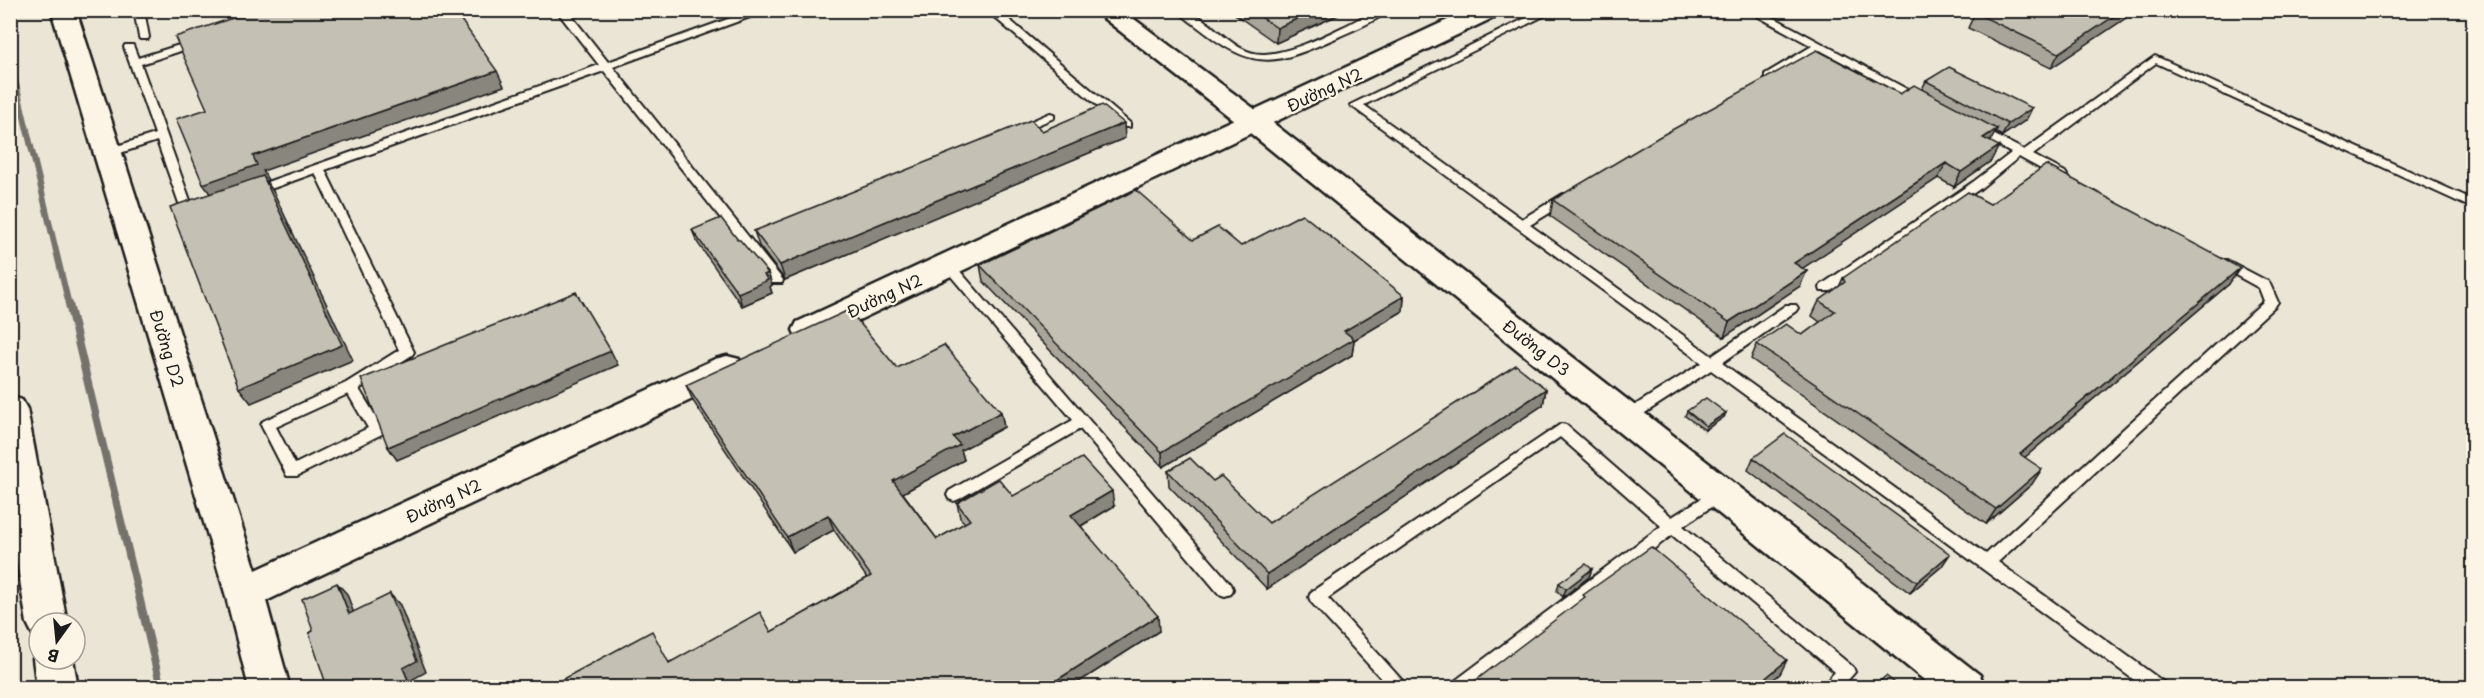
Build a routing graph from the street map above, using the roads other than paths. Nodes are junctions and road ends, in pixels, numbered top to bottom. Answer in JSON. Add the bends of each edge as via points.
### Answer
{"nodes":[{"id":1,"x":63,"y":10,"type":"edge"},
{"id":2,"x":139,"y":10,"type":"edge"},
{"id":3,"x":561,"y":10,"type":"edge"},
{"id":4,"x":764,"y":10,"type":"edge"},
{"id":5,"x":991,"y":10,"type":"edge"},
{"id":6,"x":1105,"y":10,"type":"edge"},
{"id":7,"x":1182,"y":10,"type":"edge"},
{"id":8,"x":1384,"y":10,"type":"edge"},
{"id":9,"x":1490,"y":10,"type":"edge"},
{"id":10,"x":1551,"y":10,"type":"edge"},
{"id":11,"x":1751,"y":10,"type":"edge"},
{"id":12,"x":144,"y":37,"type":"dead end"},
{"id":13,"x":201,"y":42,"type":"edge"},
{"id":14,"x":1820,"y":46,"type":"junction"},
{"id":15,"x":129,"y":47,"type":"dead end"},
{"id":16,"x":134,"y":63,"type":"junction"},
{"id":17,"x":608,"y":67,"type":"junction"},
{"id":18,"x":1760,"y":82,"type":"edge"},
{"id":19,"x":1935,"y":108,"type":"edge"},
{"id":20,"x":1050,"y":116,"type":"dead end"},
{"id":21,"x":1254,"y":122,"type":"junction"},
{"id":22,"x":1967,"y":124,"type":"edge"},
{"id":23,"x":1126,"y":125,"type":"edge"},
{"id":24,"x":1007,"y":134,"type":"edge"},
{"id":25,"x":161,"y":135,"type":"junction"},
{"id":26,"x":108,"y":153,"type":"junction"},
{"id":27,"x":2022,"y":154,"type":"junction"},
{"id":28,"x":319,"y":169,"type":"junction"},
{"id":29,"x":2077,"y":183,"type":"edge"},
{"id":30,"x":1581,"y":189,"type":"edge"},
{"id":31,"x":246,"y":194,"type":"edge"},
{"id":32,"x":215,"y":205,"type":"edge"},
{"id":33,"x":2474,"y":205,"type":"edge"},
{"id":34,"x":1521,"y":225,"type":"junction"},
{"id":35,"x":2212,"y":257,"type":"edge"},
{"id":36,"x":948,"y":266,"type":"junction"},
{"id":37,"x":777,"y":280,"type":"edge"},
{"id":38,"x":1826,"y":288,"type":"dead end"},
{"id":39,"x":1791,"y":308,"type":"dead end"},
{"id":40,"x":787,"y":340,"type":"edge"},
{"id":41,"x":755,"y":355,"type":"edge"},
{"id":42,"x":1711,"y":364,"type":"junction"},
{"id":43,"x":351,"y":387,"type":"junction"},
{"id":44,"x":1626,"y":418,"type":"junction"},
{"id":45,"x":11,"y":420,"type":"edge"},
{"id":46,"x":1083,"y":421,"type":"junction"},
{"id":47,"x":1721,"y":493,"type":"junction"},
{"id":48,"x":954,"y":495,"type":"dead end"},
{"id":49,"x":1672,"y":526,"type":"junction"},
{"id":50,"x":1987,"y":563,"type":"junction"},
{"id":51,"x":1225,"y":589,"type":"dead end"},
{"id":52,"x":244,"y":593,"type":"junction"},
{"id":53,"x":45,"y":611,"type":"edge"},
{"id":54,"x":55,"y":671,"type":"edge"},
{"id":55,"x":58,"y":687,"type":"edge"},
{"id":56,"x":270,"y":687,"type":"edge"},
{"id":57,"x":1401,"y":687,"type":"edge"},
{"id":58,"x":1458,"y":687,"type":"edge"},
{"id":59,"x":1828,"y":687,"type":"edge"},
{"id":60,"x":1965,"y":687,"type":"edge"},
{"id":61,"x":2159,"y":687,"type":"edge"}],
"edges":[{"from":1,"to":26,"type":"street","name":"Đường D2"},
{"from":2,"to":12,"type":"lane"},
{"from":3,"to":17,"type":"lane"},
{"from":4,"to":17,"type":"lane"},
{"from":5,"to":23,"type":"lane"},
{"from":6,"to":21,"type":"street","name":"Đường D3"},
{"from":7,"to":8,"type":"lane","via":[[1244,53],[1264,58],[1289,53]]},
{"from":9,"to":21,"type":"street","name":"Đường N2"},
{"from":10,"to":34,"type":"lane","via":[[1356,105]]},
{"from":11,"to":14,"type":"lane"},
{"from":13,"to":16,"type":"lane"},
{"from":14,"to":18,"type":"lane"},
{"from":14,"to":19,"type":"lane"},
{"from":15,"to":16,"type":"lane"},
{"from":16,"to":25,"type":"lane"},
{"from":17,"to":28,"type":"lane"},
{"from":17,"to":37,"type":"lane","via":[[752,240]]},
{"from":20,"to":24,"type":"lane"},
{"from":21,"to":36,"type":"street","name":"Đường N2"},
{"from":21,"to":44,"type":"street","name":"Đường D3"},
{"from":22,"to":27,"type":"lane"},
{"from":25,"to":26,"type":"lane"},
{"from":25,"to":32,"type":"lane","via":[[186,206],[198,210]]},
{"from":26,"to":52,"type":"street","name":"Đường D2"},
{"from":27,"to":29,"type":"lane"},
{"from":27,"to":33,"type":"lane","via":[[2155,59]]},
{"from":27,"to":38,"type":"lane"},
{"from":28,"to":31,"type":"lane"},
{"from":28,"to":43,"type":"lane","via":[[407,352]]},
{"from":30,"to":34,"type":"lane"},
{"from":34,"to":42,"type":"lane"},
{"from":35,"to":50,"type":"lane","via":[[2264,285],[2271,302]]},
{"from":36,"to":40,"type":"street","name":"Đường N2"},
{"from":36,"to":46,"type":"lane"},
{"from":39,"to":42,"type":"lane"},
{"from":41,"to":52,"type":"street","name":"Đường N2"},
{"from":42,"to":44,"type":"lane"},
{"from":42,"to":50,"type":"lane"},
{"from":43,"to":43,"type":"lane","via":[[377,430],[292,472],[268,425]]},
{"from":44,"to":47,"type":"street","name":"Đường D3"},
{"from":45,"to":53,"type":"street"},
{"from":46,"to":48,"type":"lane"},
{"from":46,"to":51,"type":"lane"},
{"from":47,"to":49,"type":"lane"},
{"from":47,"to":60,"type":"street","name":"Đường D3"},
{"from":49,"to":57,"type":"lane","via":[[1561,429],[1317,597]]},
{"from":49,"to":58,"type":"lane"},
{"from":49,"to":59,"type":"lane","via":[[1847,672]]},
{"from":50,"to":61,"type":"lane"},
{"from":52,"to":56,"type":"street","name":"Đường D2"},
{"from":54,"to":55,"type":"street"}]}
